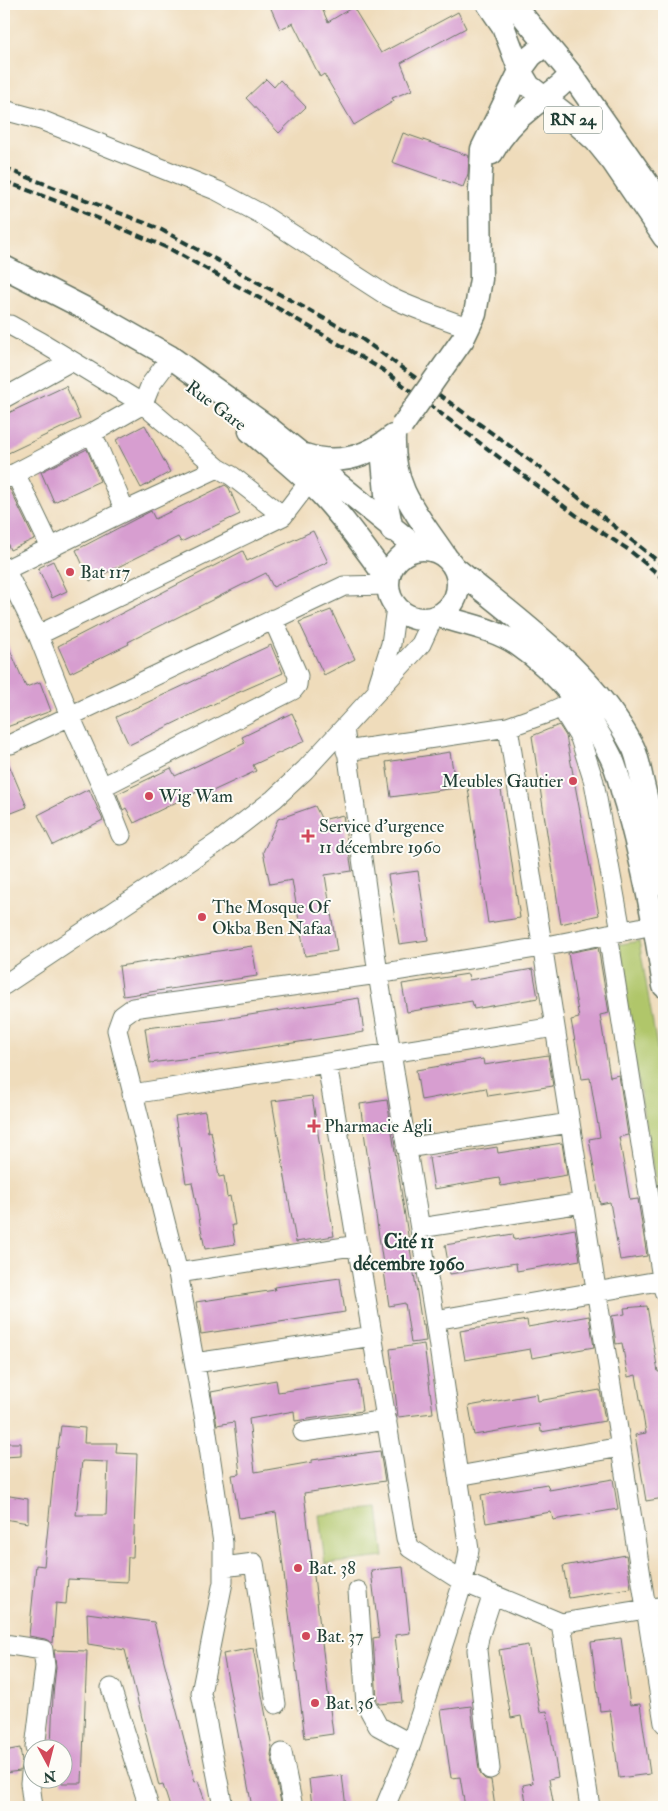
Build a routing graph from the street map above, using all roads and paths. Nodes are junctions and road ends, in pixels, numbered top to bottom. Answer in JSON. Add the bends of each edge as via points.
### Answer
{"nodes":[{"id":1,"x":488,"y":4,"type":"edge"},
{"id":2,"x":513,"y":4,"type":"edge"},
{"id":3,"x":546,"y":44,"type":"junction"},
{"id":4,"x":520,"y":71,"type":"junction"},
{"id":5,"x":571,"y":74,"type":"junction"},
{"id":6,"x":544,"y":98,"type":"junction"},
{"id":7,"x":4,"y":110,"type":"edge"},
{"id":8,"x":481,"y":171,"type":"junction"},
{"id":9,"x":664,"y":207,"type":"edge"},
{"id":10,"x":664,"y":237,"type":"edge"},
{"id":11,"x":4,"y":267,"type":"edge"},
{"id":12,"x":4,"y":282,"type":"edge"},
{"id":13,"x":4,"y":325,"type":"edge"},
{"id":14,"x":466,"y":333,"type":"junction"},
{"id":15,"x":71,"y":361,"type":"junction"},
{"id":16,"x":163,"y":368,"type":"junction"},
{"id":17,"x":4,"y":398,"type":"edge"},
{"id":18,"x":143,"y":404,"type":"junction"},
{"id":19,"x":92,"y":433,"type":"junction"},
{"id":20,"x":393,"y":436,"type":"junction"},
{"id":21,"x":302,"y":454,"type":"junction"},
{"id":22,"x":218,"y":468,"type":"junction"},
{"id":23,"x":9,"y":476,"type":"edge"},
{"id":24,"x":309,"y":482,"type":"junction"},
{"id":25,"x":124,"y":511,"type":"junction"},
{"id":26,"x":283,"y":516,"type":"junction"},
{"id":27,"x":391,"y":524,"type":"junction"},
{"id":28,"x":51,"y":548,"type":"junction"},
{"id":29,"x":410,"y":553,"type":"junction"},
{"id":30,"x":451,"y":562,"type":"junction"},
{"id":31,"x":4,"y":568,"type":"edge"},
{"id":32,"x":388,"y":582,"type":"junction"},
{"id":33,"x":396,"y":607,"type":"junction"},
{"id":34,"x":436,"y":617,"type":"junction"},
{"id":35,"x":273,"y":619,"type":"junction"},
{"id":36,"x":38,"y":635,"type":"junction"},
{"id":37,"x":376,"y":692,"type":"junction"},
{"id":38,"x":569,"y":704,"type":"junction"},
{"id":39,"x":70,"y":716,"type":"junction"},
{"id":40,"x":508,"y":727,"type":"junction"},
{"id":41,"x":344,"y":728,"type":"junction"},
{"id":42,"x":11,"y":744,"type":"dead end"},
{"id":43,"x":346,"y":751,"type":"junction"},
{"id":44,"x":102,"y":787,"type":"junction"},
{"id":45,"x":121,"y":835,"type":"dead end"},
{"id":46,"x":664,"y":884,"type":"edge"},
{"id":47,"x":659,"y":923,"type":"edge"},
{"id":48,"x":614,"y":933,"type":"junction"},
{"id":49,"x":542,"y":946,"type":"junction"},
{"id":50,"x":378,"y":974,"type":"junction"},
{"id":51,"x":4,"y":985,"type":"edge"},
{"id":52,"x":664,"y":986,"type":"edge"},
{"id":53,"x":555,"y":1027,"type":"junction"},
{"id":54,"x":391,"y":1054,"type":"junction"},
{"id":55,"x":327,"y":1064,"type":"junction"},
{"id":56,"x":132,"y":1094,"type":"junction"},
{"id":57,"x":570,"y":1123,"type":"junction"},
{"id":58,"x":406,"y":1148,"type":"junction"},
{"id":59,"x":582,"y":1203,"type":"junction"},
{"id":60,"x":420,"y":1228,"type":"junction"},
{"id":61,"x":358,"y":1245,"type":"junction"},
{"id":62,"x":178,"y":1273,"type":"junction"},
{"id":63,"x":664,"y":1284,"type":"edge"},
{"id":64,"x":596,"y":1291,"type":"junction"},
{"id":65,"x":435,"y":1320,"type":"junction"},
{"id":66,"x":373,"y":1336,"type":"junction"},
{"id":67,"x":194,"y":1363,"type":"junction"},
{"id":68,"x":387,"y":1420,"type":"junction"},
{"id":69,"x":303,"y":1432,"type":"dead end"},
{"id":70,"x":621,"y":1447,"type":"junction"},
{"id":71,"x":458,"y":1476,"type":"junction"},
{"id":72,"x":223,"y":1567,"type":"junction"},
{"id":73,"x":463,"y":1582,"type":"junction"},
{"id":74,"x":358,"y":1591,"type":"dead end"},
{"id":75,"x":493,"y":1594,"type":"junction"},
{"id":76,"x":655,"y":1607,"type":"edge"},
{"id":77,"x":561,"y":1623,"type":"junction"},
{"id":78,"x":4,"y":1644,"type":"edge"},
{"id":79,"x":111,"y":1688,"type":"dead end"},
{"id":80,"x":276,"y":1704,"type":"dead end"},
{"id":81,"x":664,"y":1723,"type":"edge"},
{"id":82,"x":35,"y":1738,"type":"edge"},
{"id":83,"x":411,"y":1744,"type":"junction"},
{"id":84,"x":282,"y":1753,"type":"dead end"},
{"id":85,"x":490,"y":1769,"type":"dead end"},
{"id":86,"x":31,"y":1788,"type":"edge"},
{"id":87,"x":33,"y":1807,"type":"edge"},
{"id":88,"x":149,"y":1807,"type":"edge"},
{"id":89,"x":223,"y":1807,"type":"edge"},
{"id":90,"x":293,"y":1807,"type":"edge"},
{"id":91,"x":385,"y":1807,"type":"edge"},
{"id":92,"x":590,"y":1807,"type":"edge"}],
"edges":[{"from":1,"to":4,"type":"main road","number":"RN 24","via":[[503,26]]},
{"from":2,"to":3,"type":"main road","number":"RN 24"},
{"from":3,"to":4,"type":"main road"},
{"from":3,"to":5,"type":"main road","number":"RN 24"},
{"from":4,"to":6,"type":"main road","number":"RN 24"},
{"from":4,"to":8,"type":"main road","via":[[483,144]]},
{"from":5,"to":6,"type":"main road"},
{"from":5,"to":9,"type":"main road","number":"RN 24"},
{"from":6,"to":8,"type":"main road","via":[[511,126]]},
{"from":6,"to":10,"type":"main road","number":"RN 24","via":[[586,131],[605,151]]},
{"from":7,"to":14,"type":"street","via":[[41,120],[218,191],[261,214],[386,295],[404,305],[428,312]]},
{"from":8,"to":14,"type":"main road","via":[[481,279],[475,314]]},
{"from":11,"to":21,"type":"main road","name":"Rue Gare","via":[[90,310],[170,356]]},
{"from":12,"to":16,"type":"main road","name":"Rue Gare","via":[[85,322]]},
{"from":13,"to":15,"type":"street","via":[[10,325]]},
{"from":14,"to":20,"type":"main road","bridge":true},
{"from":15,"to":17,"type":"street"},
{"from":15,"to":18,"type":"street"},
{"from":16,"to":18,"type":"street","via":[[151,384]]},
{"from":16,"to":24,"type":"main road","name":"Rue Gare","via":[[234,418]]},
{"from":18,"to":19,"type":"street"},
{"from":18,"to":22,"type":"street"},
{"from":19,"to":23,"type":"street"},
{"from":19,"to":25,"type":"street"},
{"from":20,"to":21,"type":"main road","via":[[369,453],[342,460]]},
{"from":20,"to":27,"type":"main road","via":[[385,485]]},
{"from":20,"to":30,"type":"main road","via":[[399,482]]},
{"from":21,"to":27,"type":"main road","name":"Rue Gare"},
{"from":22,"to":25,"type":"street"},
{"from":22,"to":26,"type":"street"},
{"from":23,"to":28,"type":"street"},
{"from":24,"to":26,"type":"street"},
{"from":24,"to":32,"type":"main road","name":"Rue Gare","via":[[350,527]]},
{"from":25,"to":28,"type":"street"},
{"from":26,"to":36,"type":"street"},
{"from":27,"to":29,"type":"main road"},
{"from":28,"to":31,"type":"street"},
{"from":29,"to":30,"type":"main road","via":[[434,550]]},
{"from":29,"to":32,"type":"main road","via":[[394,563]]},
{"from":30,"to":34,"type":"main road","via":[[459,579],[459,590],[448,610]]},
{"from":30,"to":46,"type":"main road","via":[[553,650],[607,707],[634,748],[656,836]]},
{"from":31,"to":36,"type":"street"},
{"from":32,"to":33,"type":"main road","via":[[390,597]]},
{"from":32,"to":35,"type":"street","via":[[344,586]]},
{"from":33,"to":34,"type":"main road","via":[[413,618]]},
{"from":33,"to":37,"type":"street","via":[[391,644]]},
{"from":34,"to":37,"type":"street","via":[[421,644]]},
{"from":34,"to":38,"type":"main road","via":[[493,631],[516,644],[537,659]]},
{"from":35,"to":39,"type":"street"},
{"from":35,"to":44,"type":"street","via":[[298,676],[293,690]]},
{"from":36,"to":39,"type":"street"},
{"from":37,"to":41,"type":"street"},
{"from":38,"to":40,"type":"street"},
{"from":38,"to":47,"type":"main road","via":[[612,758]]},
{"from":38,"to":48,"type":"street","via":[[594,782]]},
{"from":39,"to":42,"type":"street"},
{"from":39,"to":44,"type":"street"},
{"from":40,"to":43,"type":"street"},
{"from":40,"to":49,"type":"street"},
{"from":41,"to":43,"type":"street"},
{"from":41,"to":51,"type":"street","via":[[274,799],[217,843]]},
{"from":43,"to":50,"type":"street"},
{"from":44,"to":45,"type":"street"},
{"from":47,"to":48,"type":"street"},
{"from":47,"to":52,"type":"main road"},
{"from":48,"to":49,"type":"street"},
{"from":48,"to":63,"type":"street"},
{"from":49,"to":50,"type":"street"},
{"from":49,"to":53,"type":"street"},
{"from":50,"to":54,"type":"street"},
{"from":50,"to":56,"type":"street","via":[[133,1008],[122,1016],[117,1030]]},
{"from":53,"to":54,"type":"street"},
{"from":53,"to":57,"type":"street"},
{"from":54,"to":55,"type":"street"},
{"from":54,"to":58,"type":"street"},
{"from":55,"to":56,"type":"street"},
{"from":55,"to":61,"type":"street"},
{"from":56,"to":62,"type":"street"},
{"from":57,"to":58,"type":"street"},
{"from":57,"to":59,"type":"street"},
{"from":58,"to":60,"type":"street"},
{"from":59,"to":60,"type":"street"},
{"from":59,"to":64,"type":"street"},
{"from":60,"to":65,"type":"street"},
{"from":61,"to":62,"type":"street"},
{"from":61,"to":66,"type":"street"},
{"from":62,"to":67,"type":"street"},
{"from":63,"to":64,"type":"street"},
{"from":64,"to":65,"type":"street"},
{"from":64,"to":70,"type":"street"},
{"from":65,"to":71,"type":"street"},
{"from":66,"to":67,"type":"street"},
{"from":66,"to":68,"type":"street"},
{"from":67,"to":72,"type":"street","via":[[223,1543]]},
{"from":68,"to":69,"type":"street"},
{"from":68,"to":73,"type":"street","via":[[410,1548]]},
{"from":70,"to":71,"type":"street"},
{"from":70,"to":76,"type":"street"},
{"from":71,"to":73,"type":"street","via":[[470,1550]]},
{"from":72,"to":80,"type":"street","via":[[254,1563]]},
{"from":72,"to":89,"type":"street","via":[[202,1693]]},
{"from":73,"to":75,"type":"street"},
{"from":73,"to":83,"type":"street"},
{"from":74,"to":83,"type":"street","via":[[366,1704],[378,1726]]},
{"from":75,"to":77,"type":"street"},
{"from":75,"to":85,"type":"street","via":[[477,1650]]},
{"from":76,"to":77,"type":"street"},
{"from":76,"to":81,"type":"street"},
{"from":77,"to":92,"type":"street"},
{"from":78,"to":82,"type":"street","via":[[36,1648],[45,1656]]},
{"from":79,"to":88,"type":"street"},
{"from":83,"to":91,"type":"street"},
{"from":84,"to":90,"type":"street"},
{"from":86,"to":87,"type":"street"}]}
